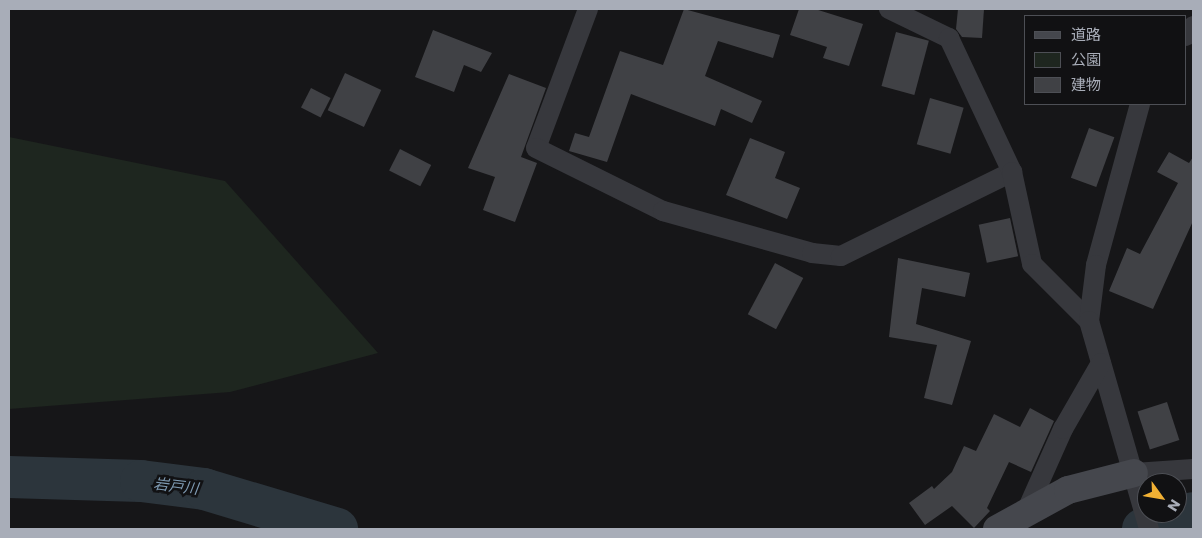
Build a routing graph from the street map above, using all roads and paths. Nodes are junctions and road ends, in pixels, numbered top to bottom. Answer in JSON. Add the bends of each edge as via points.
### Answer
{"nodes":[{"id":1,"x":588,"y":9,"type":"edge"},
{"id":2,"x":889,"y":9,"type":"edge"},
{"id":3,"x":1140,"y":105,"type":"edge"},
{"id":4,"x":1012,"y":172,"type":"junction"},
{"id":5,"x":1089,"y":321,"type":"junction"},
{"id":6,"x":1101,"y":363,"type":"junction"},
{"id":7,"x":1193,"y":469,"type":"edge"},
{"id":8,"x":1135,"y":483,"type":"junction"},
{"id":9,"x":1026,"y":512,"type":"junction"},
{"id":10,"x":997,"y":529,"type":"edge"},
{"id":11,"x":1148,"y":529,"type":"edge"}],
"edges":[{"from":1,"to":4,"type":"street","via":[[536,148],[664,212],[812,253],[841,256]]},
{"from":2,"to":4,"type":"street","via":[[949,38]]},
{"from":3,"to":5,"type":"street","via":[[1096,265]]},
{"from":4,"to":5,"type":"street","via":[[1032,264]]},
{"from":5,"to":6,"type":"street"},
{"from":6,"to":8,"type":"street"},
{"from":6,"to":9,"type":"street","via":[[1063,428]]},
{"from":7,"to":8,"type":"street"},
{"from":8,"to":9,"type":"street","via":[[1068,490]]},
{"from":8,"to":11,"type":"street"},
{"from":9,"to":10,"type":"street"}]}
